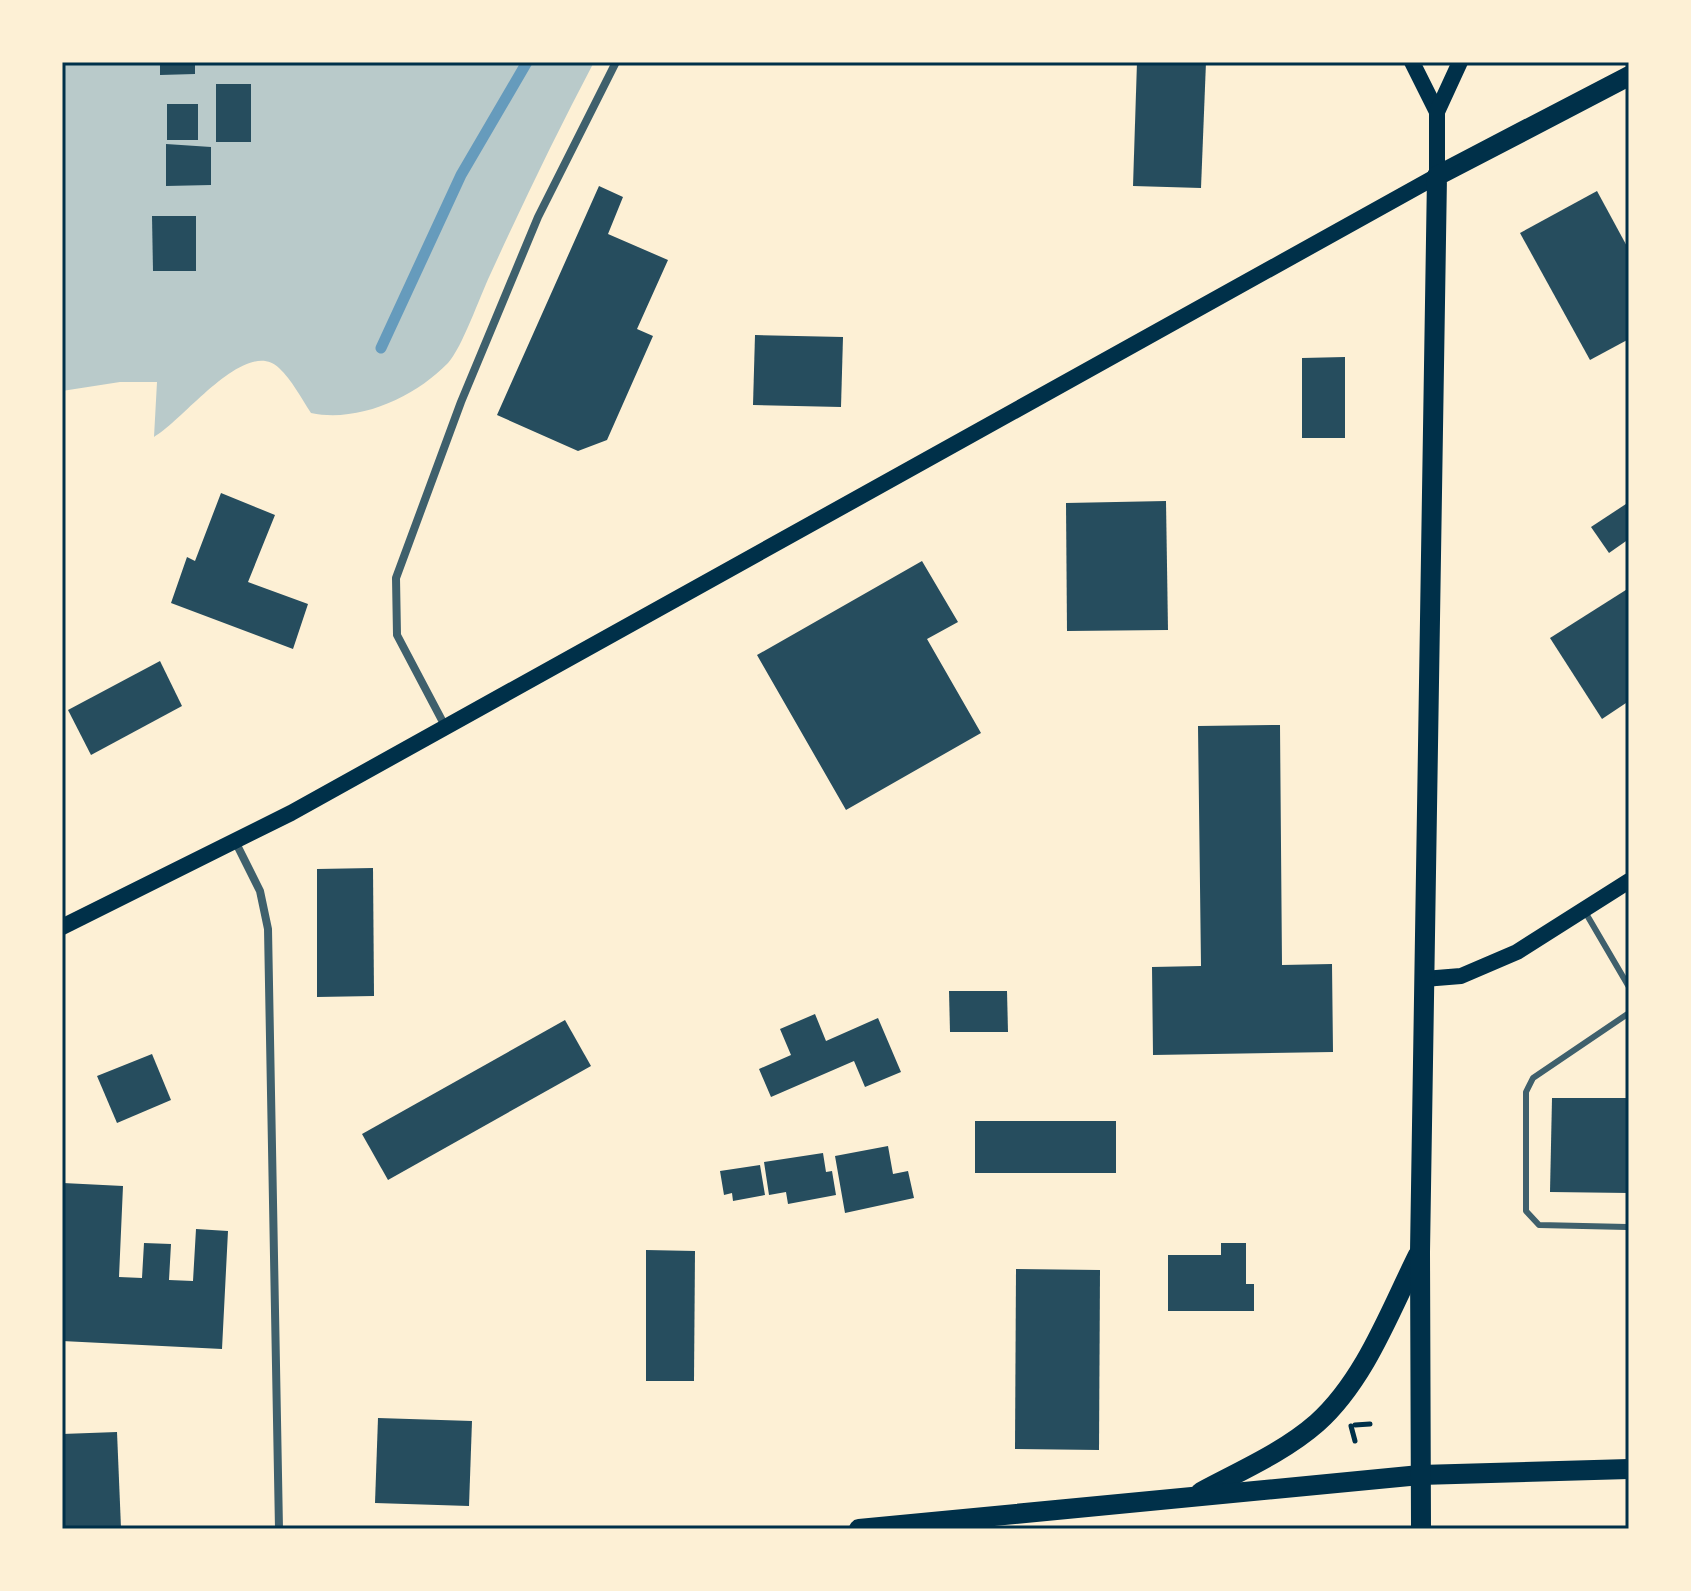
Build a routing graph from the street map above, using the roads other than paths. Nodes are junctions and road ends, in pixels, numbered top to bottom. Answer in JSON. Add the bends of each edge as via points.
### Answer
{"nodes":[{"id":1,"x":616,"y":62,"type":"edge"},
{"id":2,"x":1412,"y":62,"type":"edge"},
{"id":3,"x":1460,"y":62,"type":"edge"},
{"id":4,"x":1629,"y":76,"type":"edge"},
{"id":5,"x":1437,"y":112,"type":"junction"},
{"id":6,"x":1437,"y":176,"type":"junction"},
{"id":7,"x":445,"y":726,"type":"junction"},
{"id":8,"x":235,"y":841,"type":"junction"},
{"id":9,"x":1629,"y":881,"type":"edge"},
{"id":10,"x":1584,"y":910,"type":"junction"},
{"id":11,"x":62,"y":927,"type":"edge"},
{"id":12,"x":1424,"y":979,"type":"junction"},
{"id":13,"x":1629,"y":987,"type":"edge"},
{"id":14,"x":1629,"y":1013,"type":"edge"},
{"id":15,"x":1627,"y":1227,"type":"dead end"},
{"id":16,"x":1420,"y":1252,"type":"junction"},
{"id":17,"x":1629,"y":1469,"type":"edge"},
{"id":18,"x":1420,"y":1475,"type":"junction"},
{"id":19,"x":1194,"y":1496,"type":"junction"},
{"id":20,"x":279,"y":1529,"type":"edge"},
{"id":21,"x":859,"y":1529,"type":"edge"},
{"id":22,"x":1421,"y":1529,"type":"edge"}],
"edges":[{"from":1,"to":7,"type":"street","via":[[538,217],[396,578],[397,635]]},
{"from":2,"to":5,"type":"main road"},
{"from":3,"to":5,"type":"main road"},
{"from":4,"to":6,"type":"main road"},
{"from":5,"to":6,"type":"main road"},
{"from":6,"to":7,"type":"main road"},
{"from":6,"to":12,"type":"main road"},
{"from":7,"to":8,"type":"main road"},
{"from":8,"to":11,"type":"main road"},
{"from":8,"to":20,"type":"street","via":[[260,891],[268,929]]},
{"from":9,"to":10,"type":"main road"},
{"from":10,"to":12,"type":"main road","via":[[1482,969]]},
{"from":10,"to":13,"type":"lane"},
{"from":12,"to":16,"type":"main road"},
{"from":14,"to":15,"type":"lane","via":[[1533,1078],[1526,1092],[1526,1211],[1532,1220],[1539,1225]]},
{"from":16,"to":18,"type":"main road"},
{"from":16,"to":19,"type":"main road","via":[[1368,1355],[1337,1403],[1292,1442]]},
{"from":17,"to":18,"type":"main road"},
{"from":18,"to":19,"type":"main road"},
{"from":18,"to":22,"type":"main road"},
{"from":19,"to":21,"type":"main road"}]}
